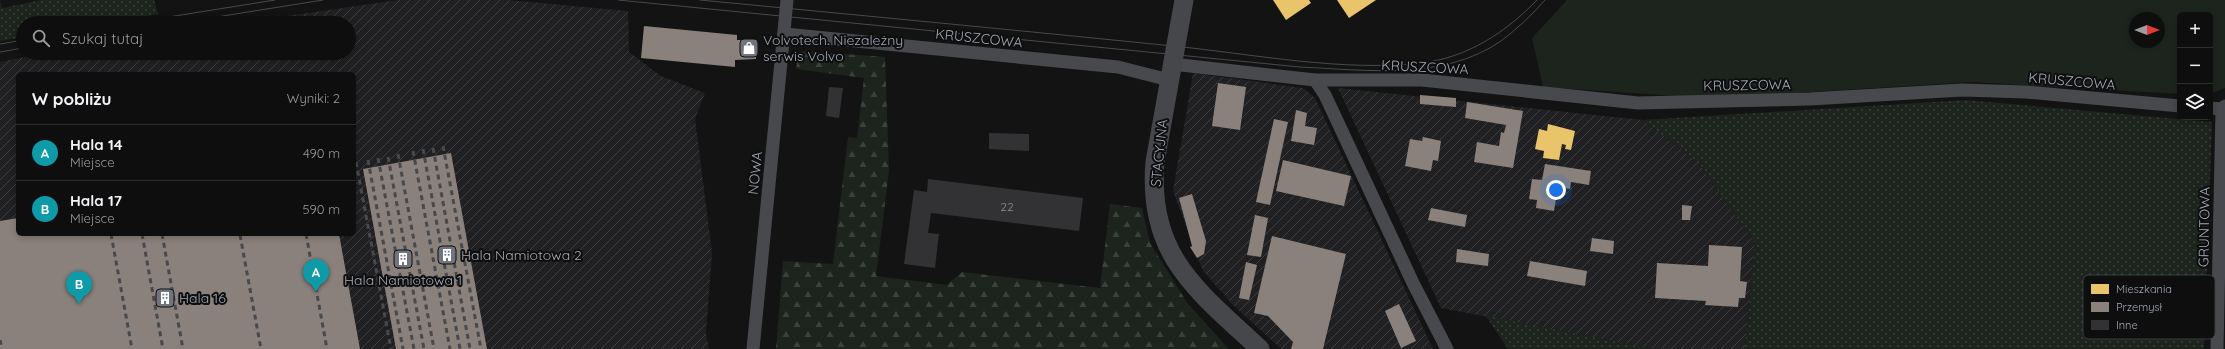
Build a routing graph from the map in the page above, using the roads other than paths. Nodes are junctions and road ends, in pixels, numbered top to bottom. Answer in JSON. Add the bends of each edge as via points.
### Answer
{"nodes":[{"id":1,"x":787,"y":0,"type":"edge"},
{"id":2,"x":1184,"y":0,"type":"edge"},
{"id":3,"x":785,"y":34,"type":"junction"},
{"id":4,"x":1170,"y":72,"type":"junction"},
{"id":5,"x":1315,"y":80,"type":"junction"},
{"id":6,"x":2177,"y":106,"type":"edge"},
{"id":7,"x":2219,"y":108,"type":"edge"},
{"id":8,"x":753,"y":349,"type":"edge"},
{"id":9,"x":1260,"y":349,"type":"edge"},
{"id":10,"x":1447,"y":349,"type":"edge"},
{"id":11,"x":2217,"y":349,"type":"edge"}],
"edges":[{"from":1,"to":3,"type":"street","name":"NOWA"},
{"from":2,"to":4,"type":"street","name":"STACYJNA"},
{"from":3,"to":4,"type":"street","name":"KRUSZCOWA"},
{"from":3,"to":8,"type":"street","name":"NOWA"},
{"from":4,"to":5,"type":"street","name":"KRUSZCOWA"},
{"from":4,"to":9,"type":"street","name":"STACYJNA","via":[[1153,186],[1163,238],[1179,267],[1201,294]]},
{"from":5,"to":6,"type":"street","name":"KRUSZCOWA","via":[[1422,80],[1638,103],[1810,99],[1962,90],[2026,92]]},
{"from":5,"to":10,"type":"street","via":[[1325,95],[1413,283]]},
{"from":7,"to":11,"type":"street","name":"GRUNTOWA"}]}
